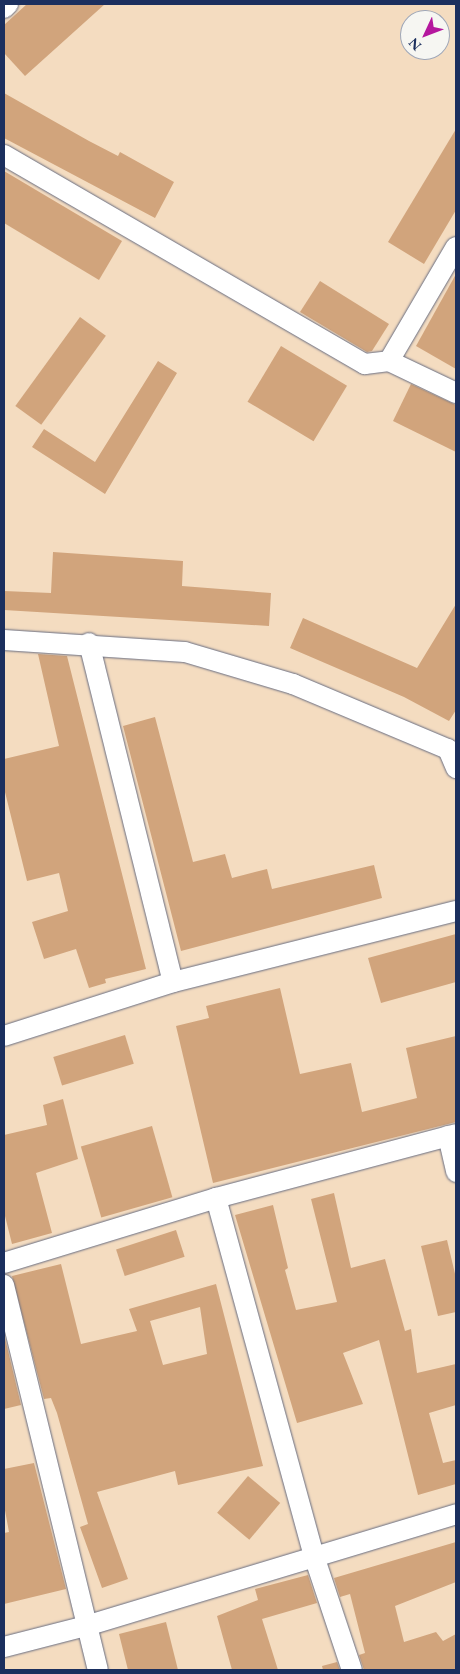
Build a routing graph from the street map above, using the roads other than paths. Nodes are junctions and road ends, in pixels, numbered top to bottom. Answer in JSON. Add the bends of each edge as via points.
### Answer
{"nodes":[{"id":1,"x":8,"y":4,"type":"edge"},
{"id":2,"x":4,"y":8,"type":"edge"},
{"id":3,"x":4,"y":155,"type":"edge"},
{"id":4,"x":456,"y":247,"type":"edge"},
{"id":5,"x":389,"y":361,"type":"junction"},
{"id":6,"x":456,"y":393,"type":"edge"},
{"id":7,"x":4,"y":640,"type":"edge"},
{"id":8,"x":89,"y":643,"type":"junction"},
{"id":9,"x":452,"y":742,"type":"edge"},
{"id":10,"x":456,"y":768,"type":"edge"},
{"id":11,"x":456,"y":911,"type":"edge"},
{"id":12,"x":173,"y":982,"type":"junction"},
{"id":13,"x":4,"y":1036,"type":"edge"},
{"id":14,"x":452,"y":1135,"type":"edge"},
{"id":15,"x":456,"y":1172,"type":"edge"},
{"id":16,"x":216,"y":1198,"type":"junction"},
{"id":17,"x":4,"y":1263,"type":"edge"},
{"id":18,"x":4,"y":1285,"type":"edge"},
{"id":19,"x":456,"y":1514,"type":"edge"},
{"id":20,"x":314,"y":1556,"type":"junction"},
{"id":21,"x":86,"y":1626,"type":"junction"},
{"id":22,"x":4,"y":1646,"type":"edge"},
{"id":23,"x":98,"y":1670,"type":"edge"},
{"id":24,"x":352,"y":1670,"type":"edge"}],
"edges":[{"from":1,"to":2,"type":"street"},
{"from":3,"to":5,"type":"street","via":[[365,364]]},
{"from":4,"to":5,"type":"street"},
{"from":5,"to":6,"type":"street"},
{"from":7,"to":8,"type":"street"},
{"from":8,"to":9,"type":"street","via":[[194,655],[293,684]]},
{"from":8,"to":12,"type":"street"},
{"from":9,"to":10,"type":"street"},
{"from":11,"to":12,"type":"street"},
{"from":12,"to":13,"type":"street"},
{"from":14,"to":15,"type":"street"},
{"from":14,"to":16,"type":"street"},
{"from":16,"to":17,"type":"street"},
{"from":16,"to":20,"type":"street"},
{"from":18,"to":21,"type":"street"},
{"from":19,"to":20,"type":"street"},
{"from":20,"to":21,"type":"street"},
{"from":20,"to":24,"type":"street"},
{"from":21,"to":22,"type":"street"},
{"from":21,"to":23,"type":"street"}]}
